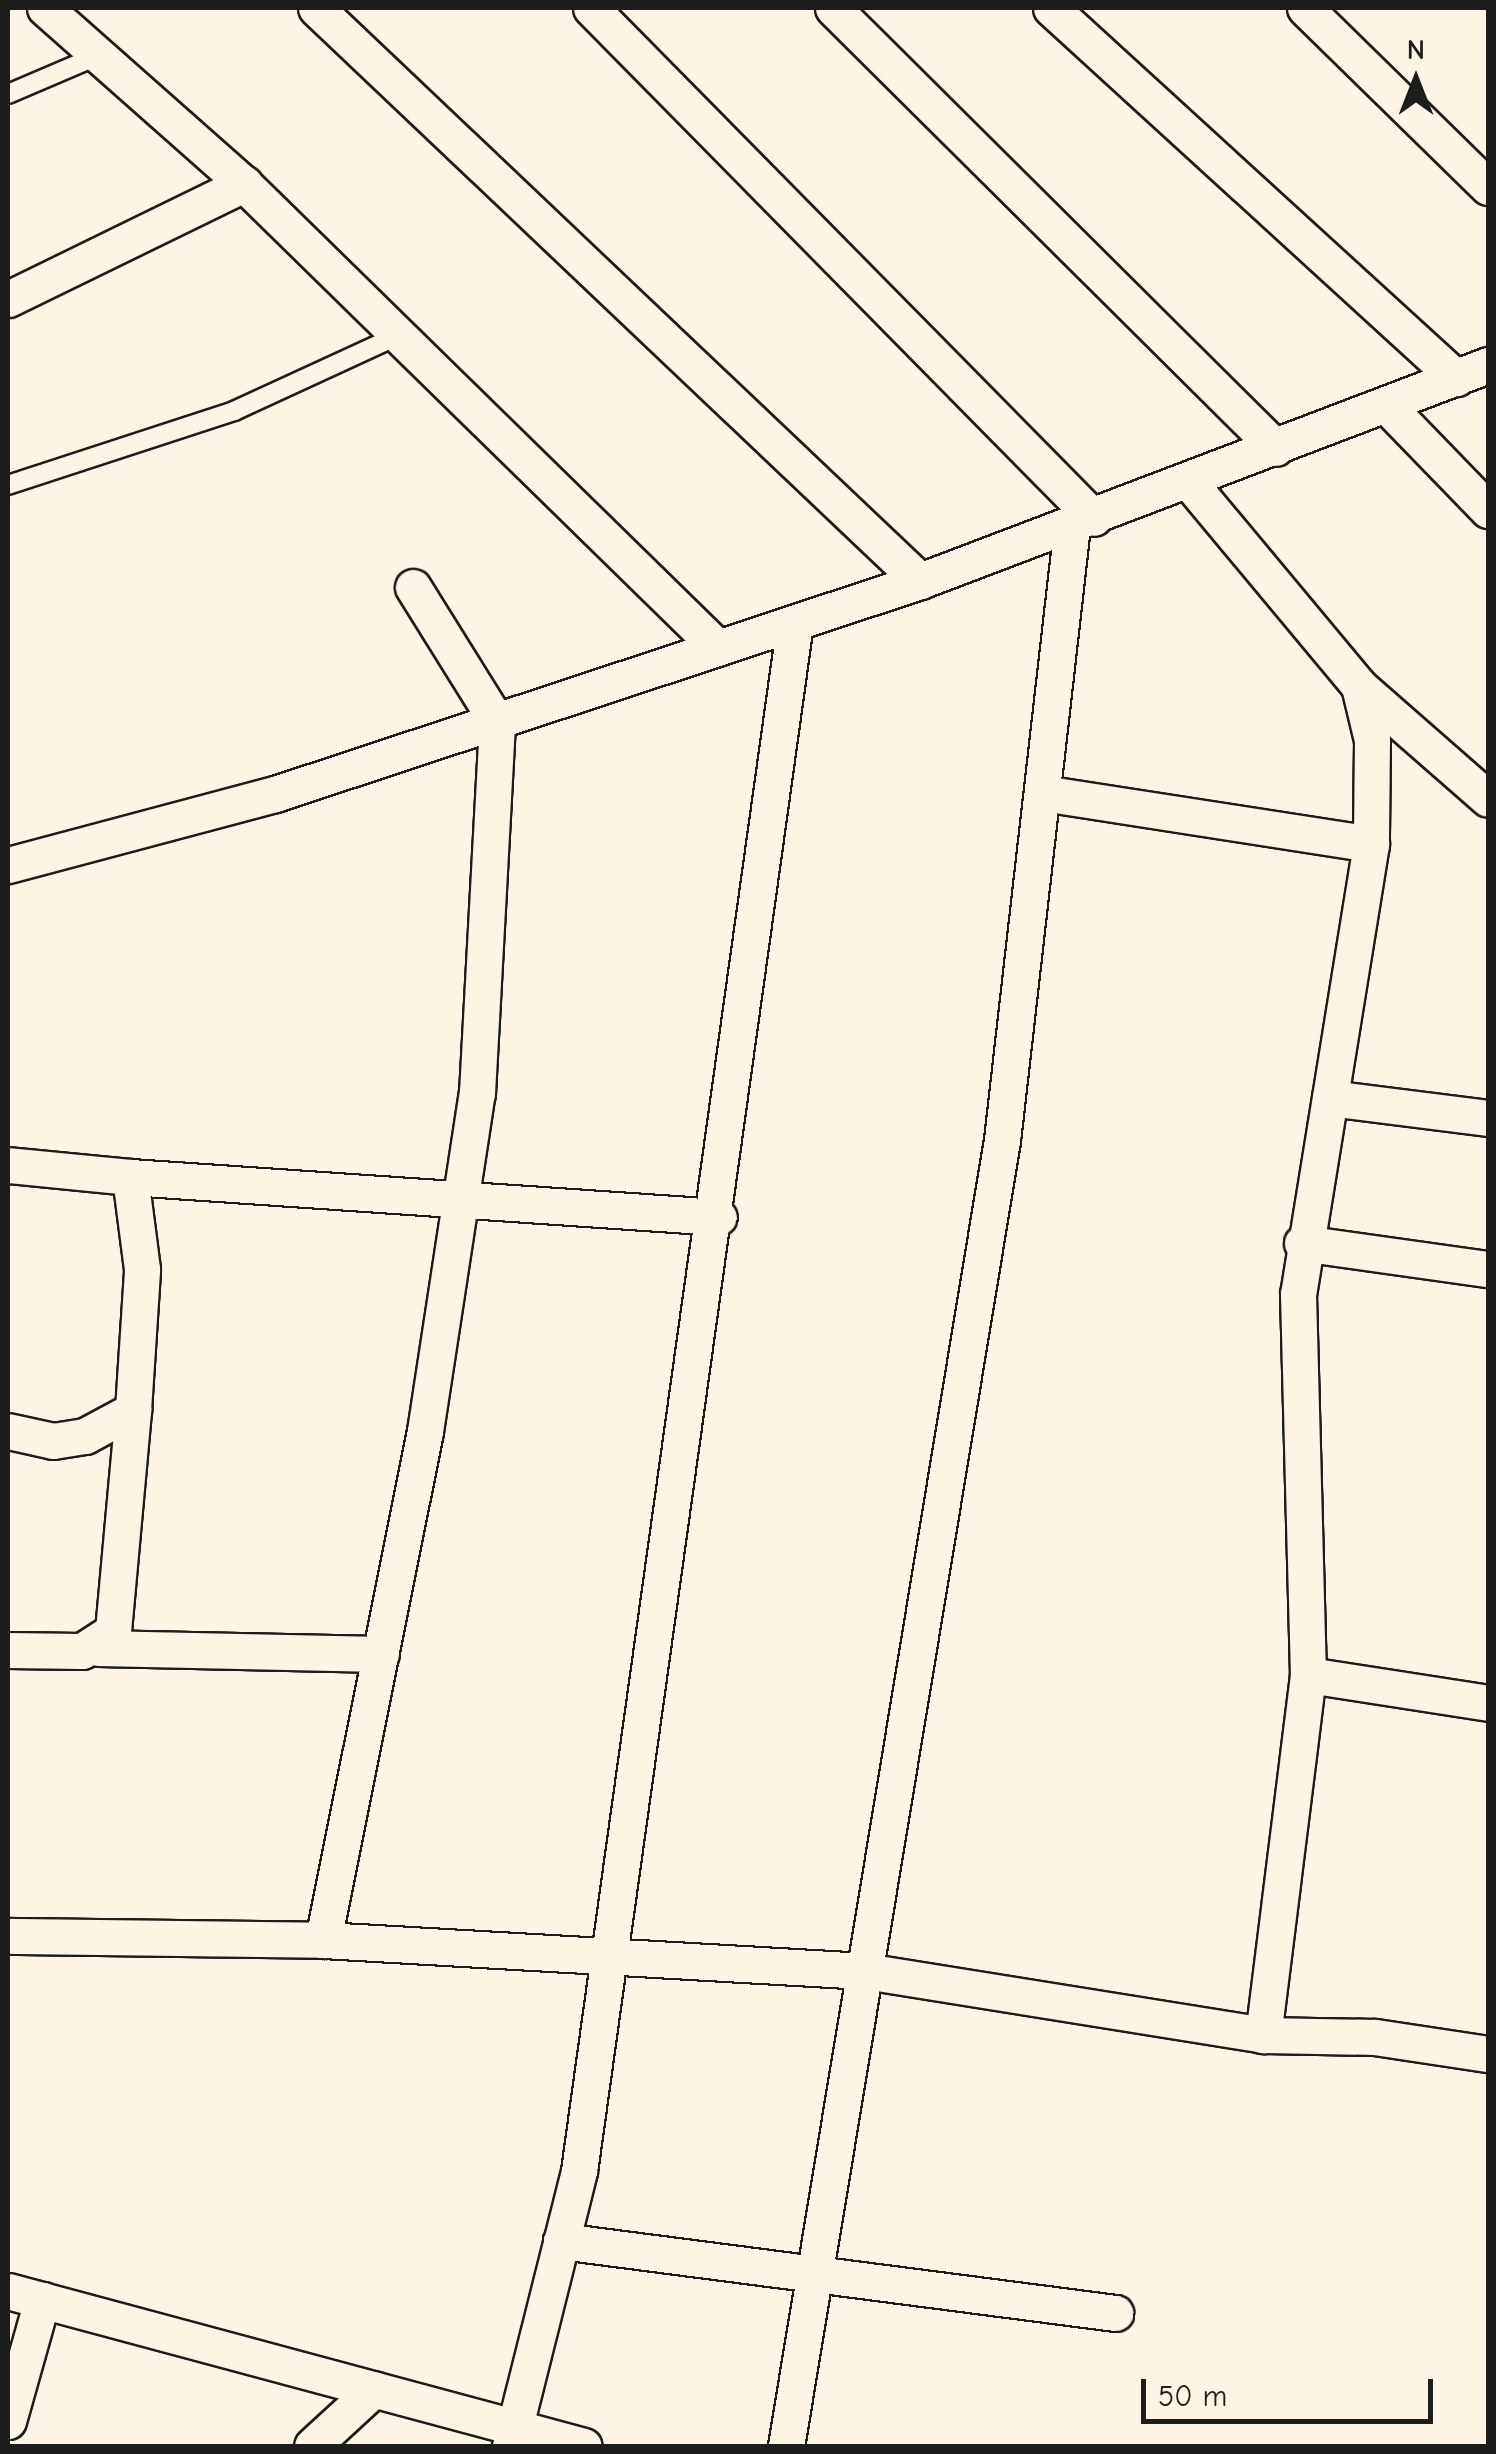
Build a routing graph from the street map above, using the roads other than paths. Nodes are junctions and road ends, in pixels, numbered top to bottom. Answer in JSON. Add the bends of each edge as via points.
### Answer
{"nodes":[{"id":1,"x":45,"y":8,"type":"edge"},
{"id":2,"x":316,"y":8,"type":"edge"},
{"id":3,"x":591,"y":8,"type":"edge"},
{"id":4,"x":833,"y":8,"type":"edge"},
{"id":5,"x":1051,"y":8,"type":"edge"},
{"id":6,"x":1305,"y":8,"type":"edge"},
{"id":7,"x":92,"y":58,"type":"junction"},
{"id":8,"x":8,"y":94,"type":"edge"},
{"id":9,"x":244,"y":184,"type":"junction"},
{"id":10,"x":1488,"y":188,"type":"edge"},
{"id":11,"x":8,"y":298,"type":"edge"},
{"id":12,"x":399,"y":336,"type":"junction"},
{"id":13,"x":1488,"y":365,"type":"edge"},
{"id":14,"x":1456,"y":378,"type":"junction"},
{"id":15,"x":1390,"y":410,"type":"junction"},
{"id":16,"x":1276,"y":448,"type":"junction"},
{"id":17,"x":1190,"y":483,"type":"junction"},
{"id":18,"x":8,"y":484,"type":"edge"},
{"id":19,"x":1488,"y":510,"type":"edge"},
{"id":20,"x":1083,"y":522,"type":"junction"},
{"id":21,"x":920,"y":582,"type":"junction"},
{"id":22,"x":413,"y":586,"type":"dead end"},
{"id":23,"x":796,"y":623,"type":"junction"},
{"id":24,"x":718,"y":648,"type":"junction"},
{"id":25,"x":1359,"y":686,"type":"junction"},
{"id":26,"x":497,"y":722,"type":"junction"},
{"id":27,"x":1042,"y":793,"type":"junction"},
{"id":28,"x":1488,"y":798,"type":"edge"},
{"id":29,"x":1371,"y":844,"type":"junction"},
{"id":30,"x":8,"y":865,"type":"edge"},
{"id":31,"x":1330,"y":1098,"type":"junction"},
{"id":32,"x":1488,"y":1118,"type":"edge"},
{"id":33,"x":8,"y":1164,"type":"edge"},
{"id":34,"x":130,"y":1177,"type":"junction"},
{"id":35,"x":460,"y":1196,"type":"junction"},
{"id":36,"x":719,"y":1217,"type":"junction"},
{"id":37,"x":1302,"y":1242,"type":"junction"},
{"id":38,"x":1488,"y":1269,"type":"edge"},
{"id":39,"x":133,"y":1410,"type":"junction"},
{"id":40,"x":8,"y":1431,"type":"edge"},
{"id":41,"x":98,"y":1648,"type":"junction"},
{"id":42,"x":8,"y":1650,"type":"edge"},
{"id":43,"x":381,"y":1654,"type":"junction"},
{"id":44,"x":1308,"y":1675,"type":"junction"},
{"id":45,"x":1488,"y":1704,"type":"edge"},
{"id":46,"x":8,"y":1936,"type":"edge"},
{"id":47,"x":323,"y":1940,"type":"junction"},
{"id":48,"x":608,"y":1963,"type":"junction"},
{"id":49,"x":865,"y":1971,"type":"junction"},
{"id":50,"x":1263,"y":2035,"type":"junction"},
{"id":51,"x":1488,"y":2054,"type":"edge"},
{"id":52,"x":562,"y":2240,"type":"junction"},
{"id":53,"x":816,"y":2274,"type":"junction"},
{"id":54,"x":8,"y":2291,"type":"edge"},
{"id":55,"x":42,"y":2300,"type":"junction"},
{"id":56,"x":1115,"y":2313,"type":"dead end"},
{"id":57,"x":374,"y":2389,"type":"junction"},
{"id":58,"x":8,"y":2421,"type":"edge"},
{"id":59,"x":512,"y":2436,"type":"edge"},
{"id":60,"x":312,"y":2446,"type":"edge"},
{"id":61,"x":584,"y":2446,"type":"edge"},
{"id":62,"x":786,"y":2446,"type":"edge"}],
"edges":[{"from":1,"to":7,"type":"street"},
{"from":2,"to":21,"type":"street"},
{"from":3,"to":20,"type":"street"},
{"from":4,"to":16,"type":"street"},
{"from":5,"to":14,"type":"street"},
{"from":6,"to":10,"type":"street"},
{"from":7,"to":8,"type":"lane"},
{"from":7,"to":9,"type":"street"},
{"from":9,"to":11,"type":"street"},
{"from":9,"to":12,"type":"street"},
{"from":12,"to":18,"type":"lane","via":[[234,411]]},
{"from":12,"to":24,"type":"street"},
{"from":13,"to":14,"type":"street"},
{"from":14,"to":15,"type":"street"},
{"from":15,"to":16,"type":"street"},
{"from":15,"to":19,"type":"street"},
{"from":16,"to":17,"type":"street"},
{"from":17,"to":20,"type":"street"},
{"from":17,"to":25,"type":"street"},
{"from":20,"to":21,"type":"street"},
{"from":20,"to":27,"type":"street"},
{"from":21,"to":23,"type":"street"},
{"from":22,"to":26,"type":"street"},
{"from":23,"to":24,"type":"street"},
{"from":23,"to":36,"type":"street"},
{"from":24,"to":26,"type":"street"},
{"from":25,"to":28,"type":"street"},
{"from":25,"to":29,"type":"street","via":[[1372,740]]},
{"from":26,"to":30,"type":"street","via":[[275,794]]},
{"from":26,"to":35,"type":"street","via":[[477,1093]]},
{"from":27,"to":29,"type":"street"},
{"from":27,"to":49,"type":"street","via":[[1002,1140]]},
{"from":29,"to":31,"type":"street"},
{"from":31,"to":32,"type":"street"},
{"from":31,"to":37,"type":"street"},
{"from":33,"to":34,"type":"street"},
{"from":34,"to":35,"type":"street"},
{"from":34,"to":39,"type":"street","via":[[142,1268]]},
{"from":35,"to":36,"type":"street"},
{"from":35,"to":43,"type":"street"},
{"from":36,"to":48,"type":"street"},
{"from":37,"to":38,"type":"street"},
{"from":37,"to":44,"type":"street"},
{"from":39,"to":40,"type":"street","via":[[54,1441]]},
{"from":39,"to":41,"type":"street","via":[[112,1631]]},
{"from":41,"to":42,"type":"street"},
{"from":41,"to":43,"type":"street"},
{"from":43,"to":47,"type":"street"},
{"from":44,"to":45,"type":"street"},
{"from":44,"to":50,"type":"street"},
{"from":46,"to":47,"type":"street"},
{"from":47,"to":48,"type":"street"},
{"from":48,"to":49,"type":"street"},
{"from":48,"to":52,"type":"street"},
{"from":49,"to":50,"type":"street"},
{"from":49,"to":53,"type":"street"},
{"from":50,"to":51,"type":"street","via":[[1375,2037]]},
{"from":52,"to":53,"type":"street"},
{"from":52,"to":59,"type":"street"},
{"from":53,"to":56,"type":"street"},
{"from":53,"to":62,"type":"street"},
{"from":54,"to":55,"type":"street"},
{"from":55,"to":57,"type":"street"},
{"from":55,"to":58,"type":"street"},
{"from":57,"to":59,"type":"street"},
{"from":57,"to":60,"type":"street"},
{"from":59,"to":61,"type":"street"}]}
